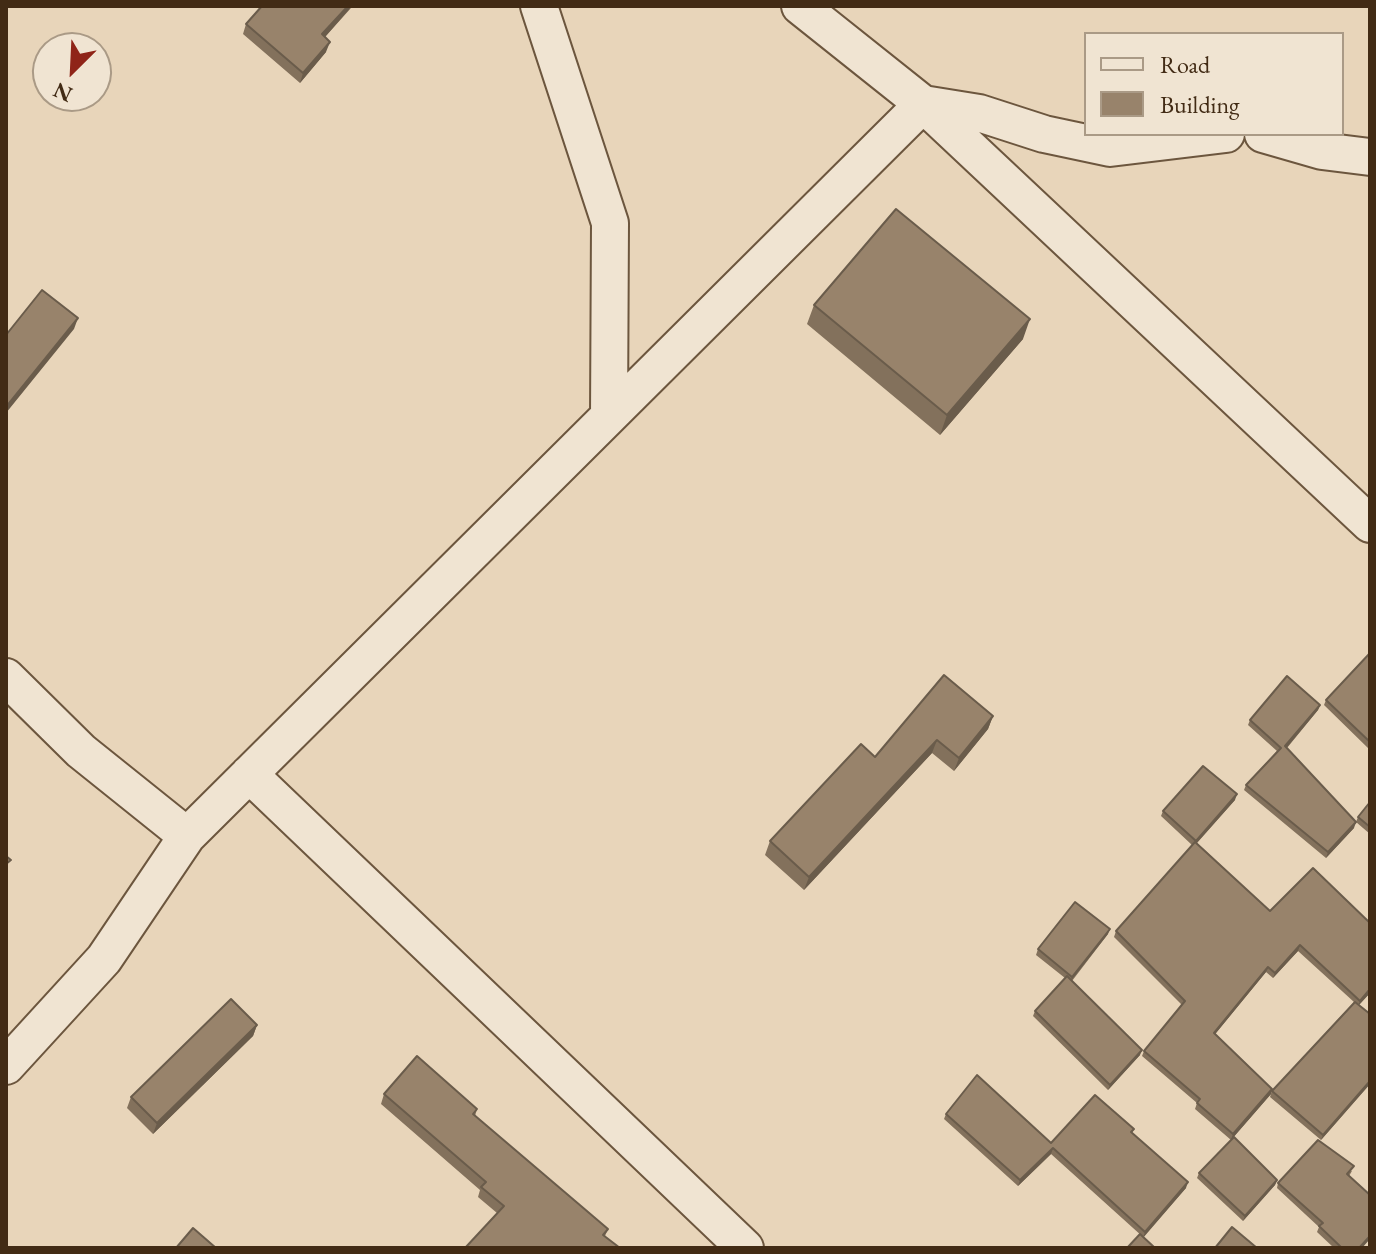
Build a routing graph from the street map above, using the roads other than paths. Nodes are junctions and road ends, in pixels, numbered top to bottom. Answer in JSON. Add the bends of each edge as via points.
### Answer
{"nodes":[{"id":1,"x":539,"y":6,"type":"edge"},
{"id":2,"x":800,"y":6,"type":"edge"},
{"id":3,"x":923,"y":104,"type":"junction"},
{"id":4,"x":1209,"y":136,"type":"edge"},
{"id":5,"x":1270,"y":136,"type":"edge"},
{"id":6,"x":1370,"y":157,"type":"edge"},
{"id":7,"x":609,"y":416,"type":"junction"},
{"id":8,"x":1370,"y":524,"type":"edge"},
{"id":9,"x":6,"y":677,"type":"edge"},
{"id":10,"x":249,"y":774,"type":"junction"},
{"id":11,"x":187,"y":836,"type":"junction"},
{"id":12,"x":6,"y":1066,"type":"edge"},
{"id":13,"x":745,"y":1248,"type":"edge"}],
"edges":[{"from":1,"to":7,"type":"street","via":[[610,223]]},
{"from":2,"to":3,"type":"street"},
{"from":3,"to":4,"type":"street","via":[[979,113],[1110,148]]},
{"from":3,"to":7,"type":"street"},
{"from":3,"to":8,"type":"street"},
{"from":5,"to":6,"type":"street"},
{"from":7,"to":10,"type":"street"},
{"from":9,"to":11,"type":"street","via":[[81,751]]},
{"from":10,"to":11,"type":"street"},
{"from":10,"to":13,"type":"street"},
{"from":11,"to":12,"type":"street","via":[[104,959]]}]}
